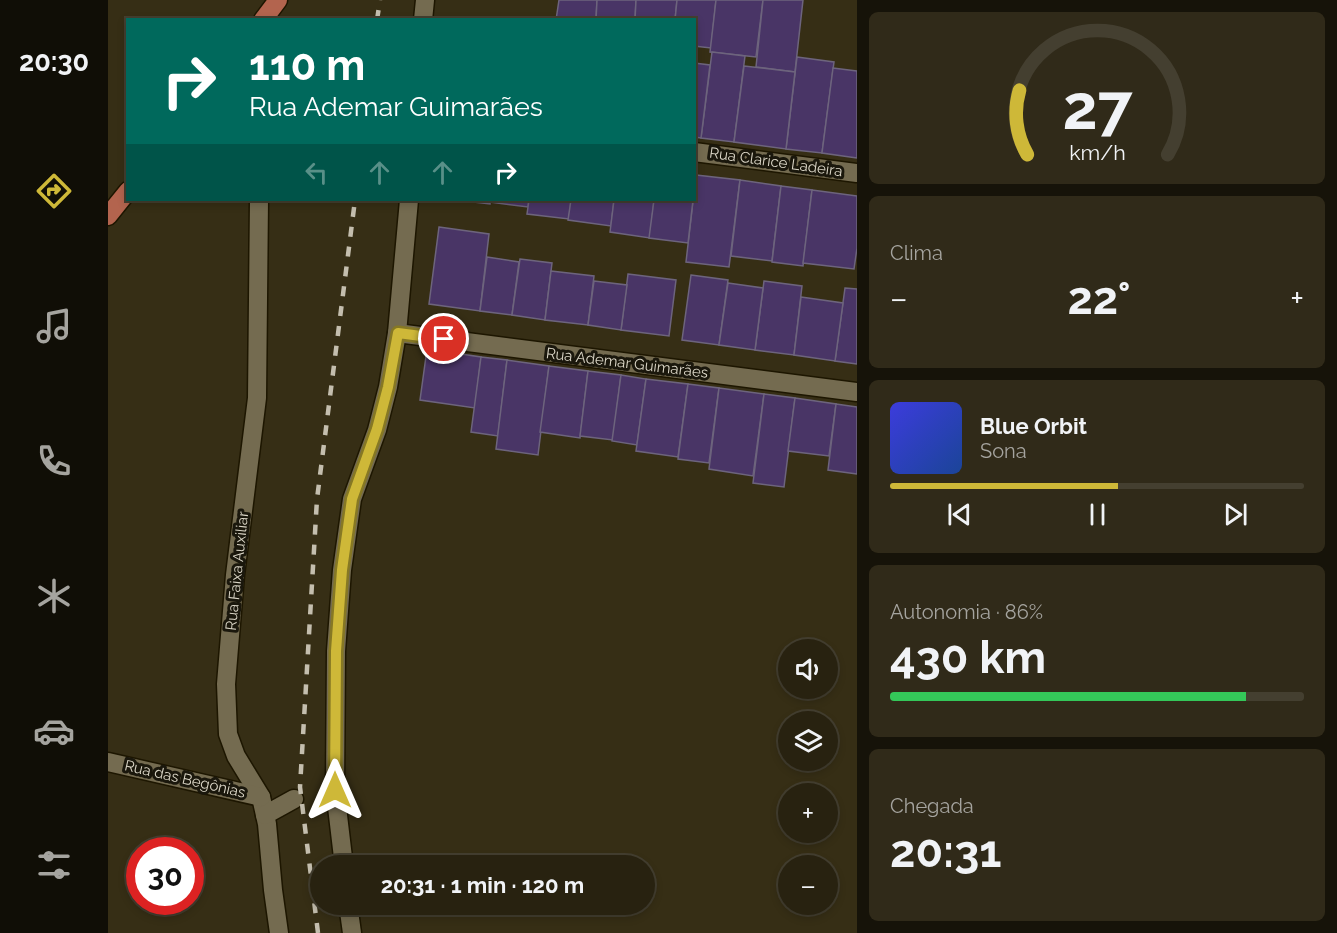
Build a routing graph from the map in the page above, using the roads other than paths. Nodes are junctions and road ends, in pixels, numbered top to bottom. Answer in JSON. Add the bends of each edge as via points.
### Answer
{"nodes":[{"id":1,"x":278,"y":0,"type":"edge"},
{"id":2,"x":424,"y":0,"type":"edge"},
{"id":3,"x":264,"y":18,"type":"edge"},
{"id":4,"x":423,"y":18,"type":"edge"},
{"id":5,"x":696,"y":152,"type":"edge"},
{"id":6,"x":857,"y":173,"type":"edge"},
{"id":7,"x":126,"y":194,"type":"edge"},
{"id":8,"x":259,"y":201,"type":"edge"},
{"id":9,"x":409,"y":201,"type":"edge"},
{"id":10,"x":108,"y":216,"type":"edge"},
{"id":11,"x":398,"y":333,"type":"junction"},
{"id":12,"x":857,"y":392,"type":"edge"},
{"id":13,"x":108,"y":762,"type":"edge"},
{"id":14,"x":294,"y":799,"type":"dead end"},
{"id":15,"x":263,"y":806,"type":"junction"},
{"id":16,"x":343,"y":855,"type":"edge"},
{"id":17,"x":350,"y":915,"type":"edge"},
{"id":18,"x":279,"y":933,"type":"edge"},
{"id":19,"x":352,"y":933,"type":"edge"}],
"edges":[{"from":1,"to":3,"type":"main road"},
{"from":2,"to":4,"type":"street"},
{"from":5,"to":6,"type":"street","name":"Rua Clarice Ladeira"},
{"from":7,"to":10,"type":"main road"},
{"from":8,"to":15,"type":"street","name":"Rua Faixa Auxiliar","via":[[257,398],[226,684],[228,734]]},
{"from":9,"to":11,"type":"street"},
{"from":11,"to":12,"type":"street","name":"Rua Ademar Guimarães"},
{"from":11,"to":16,"type":"street","via":[[377,429],[352,499],[342,570],[336,651],[335,790]]},
{"from":13,"to":15,"type":"street","name":"Rua das Begônias"},
{"from":14,"to":15,"type":"street"},
{"from":15,"to":18,"type":"street","name":"Rua Faixa Auxiliar"},
{"from":17,"to":19,"type":"street"}]}
